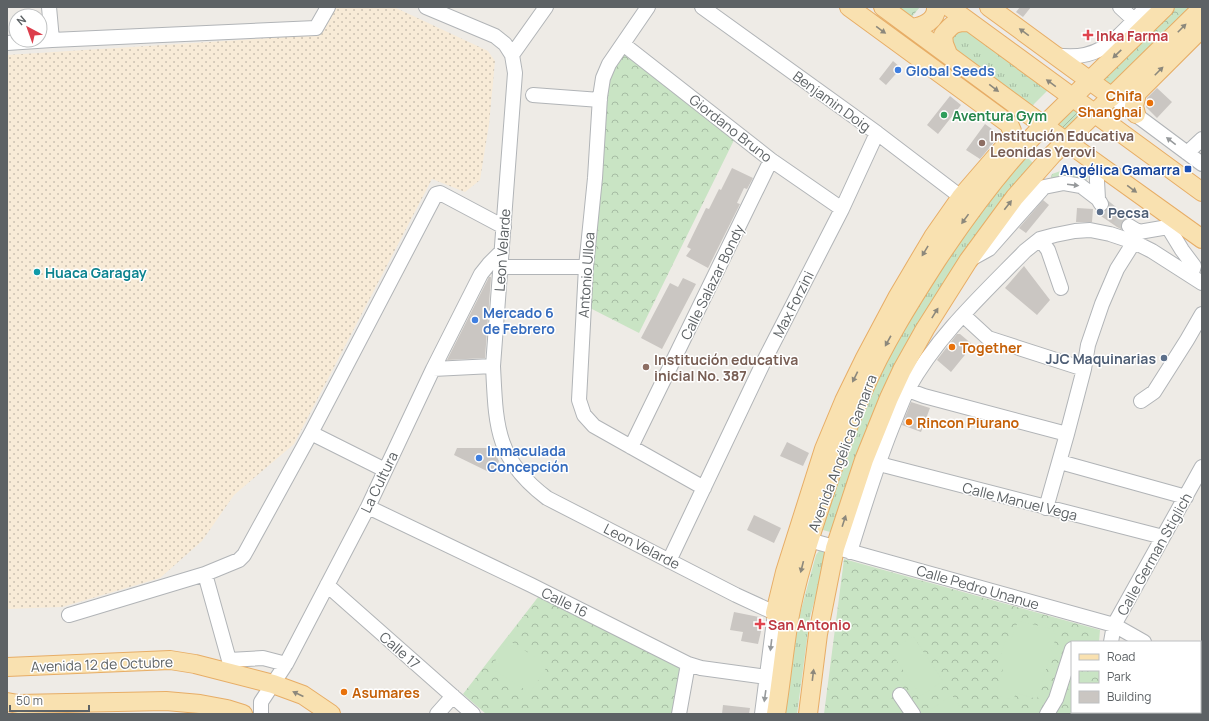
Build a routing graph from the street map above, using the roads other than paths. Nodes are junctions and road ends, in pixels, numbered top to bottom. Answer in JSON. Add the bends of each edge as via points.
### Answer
{"nodes":[{"id":1,"x":49,"y":7,"type":"edge"},
{"id":2,"x":328,"y":7,"type":"edge"},
{"id":3,"x":546,"y":7,"type":"edge"},
{"id":4,"x":648,"y":7,"type":"edge"},
{"id":5,"x":702,"y":7,"type":"edge"},
{"id":6,"x":849,"y":7,"type":"edge"},
{"id":7,"x":883,"y":7,"type":"edge"},
{"id":8,"x":936,"y":7,"type":"edge"},
{"id":9,"x":949,"y":7,"type":"edge"},
{"id":10,"x":990,"y":7,"type":"edge"},
{"id":11,"x":1120,"y":7,"type":"edge"},
{"id":12,"x":1165,"y":7,"type":"edge"},
{"id":13,"x":433,"y":8,"type":"edge"},
{"id":14,"x":1202,"y":8,"type":"edge"},
{"id":15,"x":1139,"y":19,"type":"edge"},
{"id":16,"x":969,"y":22,"type":"junction"},
{"id":17,"x":912,"y":28,"type":"junction"},
{"id":18,"x":1202,"y":28,"type":"edge"},
{"id":19,"x":52,"y":40,"type":"junction"},
{"id":20,"x":7,"y":43,"type":"edge"},
{"id":21,"x":624,"y":44,"type":"junction"},
{"id":22,"x":902,"y":46,"type":"junction"},
{"id":23,"x":948,"y":54,"type":"junction"},
{"id":24,"x":512,"y":55,"type":"junction"},
{"id":25,"x":1055,"y":55,"type":"junction"},
{"id":26,"x":978,"y":76,"type":"junction"},
{"id":27,"x":1090,"y":80,"type":"junction"},
{"id":28,"x":533,"y":95,"type":"dead end"},
{"id":29,"x":1112,"y":97,"type":"junction"},
{"id":30,"x":1072,"y":98,"type":"junction"},
{"id":31,"x":600,"y":100,"type":"junction"},
{"id":32,"x":1094,"y":114,"type":"junction"},
{"id":33,"x":1136,"y":114,"type":"junction"},
{"id":34,"x":1043,"y":125,"type":"junction"},
{"id":35,"x":877,"y":133,"type":"junction"},
{"id":36,"x":1202,"y":139,"type":"edge"},
{"id":37,"x":1066,"y":141,"type":"junction"},
{"id":38,"x":1023,"y":146,"type":"junction"},
{"id":39,"x":1187,"y":153,"type":"junction"},
{"id":40,"x":771,"y":160,"type":"junction"},
{"id":41,"x":1096,"y":163,"type":"junction"},
{"id":42,"x":1043,"y":164,"type":"junction"},
{"id":43,"x":1202,"y":164,"type":"edge"},
{"id":44,"x":1044,"y":187,"type":"junction"},
{"id":45,"x":1202,"y":192,"type":"edge"},
{"id":46,"x":961,"y":197,"type":"junction"},
{"id":47,"x":842,"y":209,"type":"junction"},
{"id":48,"x":1170,"y":223,"type":"junction"},
{"id":49,"x":1129,"y":226,"type":"tunnel mouth"},
{"id":50,"x":504,"y":227,"type":"junction"},
{"id":51,"x":1040,"y":239,"type":"junction"},
{"id":52,"x":1202,"y":239,"type":"edge"},
{"id":53,"x":1134,"y":242,"type":"junction"},
{"id":54,"x":502,"y":252,"type":"junction"},
{"id":55,"x":968,"y":261,"type":"junction"},
{"id":56,"x":500,"y":267,"type":"junction"},
{"id":57,"x":586,"y":267,"type":"junction"},
{"id":58,"x":1197,"y":279,"type":"edge"},
{"id":59,"x":1061,"y":288,"type":"dead end"},
{"id":60,"x":1202,"y":314,"type":"edge"},
{"id":61,"x":963,"y":315,"type":"junction"},
{"id":62,"x":920,"y":337,"type":"junction"},
{"id":63,"x":935,"y":348,"type":"junction"},
{"id":64,"x":493,"y":366,"type":"junction"},
{"id":65,"x":433,"y":369,"type":"junction"},
{"id":66,"x":1084,"y":369,"type":"junction"},
{"id":67,"x":902,"y":370,"type":"junction"},
{"id":68,"x":916,"y":393,"type":"junction"},
{"id":69,"x":889,"y":398,"type":"junction"},
{"id":70,"x":1141,"y":401,"type":"dead end"},
{"id":71,"x":311,"y":433,"type":"junction"},
{"id":72,"x":1068,"y":434,"type":"junction"},
{"id":73,"x":631,"y":447,"type":"junction"},
{"id":74,"x":1060,"y":462,"type":"junction"},
{"id":75,"x":878,"y":463,"type":"junction"},
{"id":76,"x":1202,"y":467,"type":"edge"},
{"id":77,"x":385,"y":470,"type":"junction"},
{"id":78,"x":704,"y":488,"type":"junction"},
{"id":79,"x":1186,"y":497,"type":"junction"},
{"id":80,"x":368,"y":507,"type":"junction"},
{"id":81,"x":1046,"y":508,"type":"junction"},
{"id":82,"x":1163,"y":537,"type":"junction"},
{"id":83,"x":809,"y":540,"type":"junction"},
{"id":84,"x":842,"y":550,"type":"junction"},
{"id":85,"x":670,"y":561,"type":"junction"},
{"id":86,"x":205,"y":574,"type":"junction"},
{"id":87,"x":326,"y":585,"type":"junction"},
{"id":88,"x":69,"y":614,"type":"dead end"},
{"id":89,"x":782,"y":616,"type":"junction"},
{"id":90,"x":1114,"y":625,"type":"junction"},
{"id":91,"x":1111,"y":641,"type":"edge"},
{"id":92,"x":1142,"y":641,"type":"edge"},
{"id":93,"x":1071,"y":655,"type":"edge"},
{"id":94,"x":229,"y":660,"type":"junction"},
{"id":95,"x":195,"y":664,"type":"junction"},
{"id":96,"x":286,"y":664,"type":"junction"},
{"id":97,"x":688,"y":664,"type":"junction"},
{"id":98,"x":7,"y":667,"type":"edge"},
{"id":99,"x":1069,"y":668,"type":"edge"},
{"id":100,"x":767,"y":677,"type":"junction"},
{"id":101,"x":273,"y":684,"type":"junction"},
{"id":102,"x":900,"y":695,"type":"dead end"},
{"id":103,"x":453,"y":696,"type":"junction"},
{"id":104,"x":7,"y":702,"type":"edge"},
{"id":105,"x":235,"y":712,"type":"edge"},
{"id":106,"x":261,"y":714,"type":"edge"},
{"id":107,"x":331,"y":714,"type":"edge"},
{"id":108,"x":437,"y":714,"type":"edge"},
{"id":109,"x":473,"y":714,"type":"edge"},
{"id":110,"x":679,"y":714,"type":"edge"},
{"id":111,"x":762,"y":714,"type":"edge"},
{"id":112,"x":776,"y":714,"type":"edge"},
{"id":113,"x":808,"y":714,"type":"edge"},
{"id":114,"x":913,"y":714,"type":"edge"},
{"id":115,"x":1047,"y":714,"type":"edge"}],
"edges":[{"from":1,"to":19,"type":"street"},
{"from":2,"to":19,"type":"street","via":[[316,28]]},
{"from":3,"to":24,"type":"street"},
{"from":4,"to":21,"type":"street","name":"Antonio Ulloa"},
{"from":5,"to":35,"type":"street","name":"Benjamin Doig"},
{"from":6,"to":22,"type":"main road","one_way":true},
{"from":7,"to":17,"type":"main road"},
{"from":8,"to":17,"type":"main road","via":[[934,17],[926,24]]},
{"from":9,"to":16,"type":"main road"},
{"from":25,"to":10,"type":"main road","one_way":true},
{"from":11,"to":15,"type":"street"},
{"from":12,"to":15,"type":"main road","name":"Avenida Angélica Gamarra"},
{"from":13,"to":24,"type":"street","via":[[495,36],[505,44]]},
{"from":29,"to":14,"type":"main road","name":"Avenida Angélica Gamarra","one_way":true},
{"from":15,"to":25,"type":"street","name":"Avenida Angélica Gamarra","via":[[1102,49],[1091,54],[1079,57]]},
{"from":15,"to":27,"type":"main road","name":"Avenida Angélica Gamarra","one_way":true},
{"from":16,"to":23,"type":"main road","via":[[952,24],[943,35]]},
{"from":30,"to":16,"type":"main road","one_way":true},
{"from":17,"to":23,"type":"main road"},
{"from":33,"to":18,"type":"main road","one_way":true,"via":[[1134,106],[1137,93]]},
{"from":19,"to":20,"type":"street"},
{"from":21,"to":31,"type":"street","name":"Antonio Ulloa","via":[[609,64],[603,78]]},
{"from":21,"to":40,"type":"street","name":"Giordano Bruno"},
{"from":22,"to":26,"type":"main road"},
{"from":22,"to":46,"type":"main road","name":"Avenida Angélica Gamarra","via":[[1009,124],[1012,131],[1012,138]]},
{"from":23,"to":26,"type":"main road"},
{"from":24,"to":50,"type":"street","name":"Leon Velarde","via":[[515,73]]},
{"from":25,"to":27,"type":"main road"},
{"from":26,"to":34,"type":"main road","one_way":true},
{"from":27,"to":29,"type":"main road"},
{"from":27,"to":30,"type":"main road","name":"Avenida Angélica Gamarra"},
{"from":28,"to":31,"type":"street"},
{"from":29,"to":32,"type":"main road","name":"Avenida Angélica Gamarra"},
{"from":29,"to":33,"type":"street"},
{"from":30,"to":32,"type":"main road"},
{"from":30,"to":34,"type":"main road","name":"Avenida Angélica Gamarra"},
{"from":31,"to":57,"type":"street","name":"Antonio Ulloa"},
{"from":32,"to":37,"type":"main road","name":"Avenida Angélica Gamarra"},
{"from":32,"to":45,"type":"main road"},
{"from":39,"to":33,"type":"street","one_way":true},
{"from":34,"to":37,"type":"main road"},
{"from":34,"to":38,"type":"main road","name":"Avenida Angélica Gamarra"},
{"from":35,"to":46,"type":"street","name":"Benjamin Doig"},
{"from":35,"to":47,"type":"street","name":"Max Forzini"},
{"from":36,"to":39,"type":"street"},
{"from":37,"to":41,"type":"main road"},
{"from":37,"to":42,"type":"main road","name":"Avenida Angélica Gamarra"},
{"from":38,"to":42,"type":"main road","via":[[1036,148],[1043,158]]},
{"from":38,"to":83,"type":"main road","name":"Avenida Angélica Gamarra","one_way":true,"via":[[959,228],[883,351],[863,390],[848,428]]},
{"from":39,"to":43,"type":"street"},
{"from":40,"to":47,"type":"street","name":"Giordano Bruno"},
{"from":40,"to":73,"type":"street","name":"Calle Salazar Bondy"},
{"from":44,"to":41,"type":"street","one_way":true,"via":[[1064,183],[1082,186],[1100,202]]},
{"from":41,"to":48,"type":"main road","one_way":true},
{"from":42,"to":44,"type":"street"},
{"from":55,"to":42,"type":"main road","name":"Avenida Angélica Gamarra","one_way":true},
{"from":44,"to":55,"type":"street","via":[[988,249]]},
{"from":46,"to":89,"type":"main road","name":"Avenida Angélica Gamarra","one_way":true,"via":[[933,237],[898,296],[844,400],[824,450],[785,572]]},
{"from":47,"to":78,"type":"street","name":"Max Forzini","via":[[766,357]]},
{"from":48,"to":49,"type":"street","via":[[1139,232]]},
{"from":48,"to":52,"type":"main road"},
{"from":48,"to":58,"type":"street","via":[[1182,250],[1194,266]]},
{"from":50,"to":54,"type":"street","name":"Leon Velarde"},
{"from":50,"to":71,"type":"street","via":[[440,192],[436,194]]},
{"from":51,"to":53,"type":"street","name":"Avenida Angélica Gamarra","via":[[1090,230]]},
{"from":51,"to":59,"type":"street","via":[[1048,250]]},
{"from":51,"to":61,"type":"street","name":"Avenida Angélica Gamarra"},
{"from":53,"to":58,"type":"street","name":"Avenida Angélica Gamarra"},
{"from":53,"to":66,"type":"street","via":[[1117,269],[1102,304],[1088,345]]},
{"from":54,"to":56,"type":"street","name":"Leon Velarde"},
{"from":54,"to":65,"type":"street","name":"La Cultura","via":[[481,274]]},
{"from":62,"to":55,"type":"main road","name":"Avenida Angélica Gamarra","one_way":true},
{"from":56,"to":57,"type":"street"},
{"from":56,"to":64,"type":"street","name":"Leon Velarde"},
{"from":57,"to":73,"type":"street","name":"Antonio Ulloa","via":[[579,400],[584,415],[594,426]]},
{"from":60,"to":70,"type":"street","via":[[1154,392]]},
{"from":61,"to":63,"type":"street","name":"Avenida Angélica Gamarra"},
{"from":61,"to":66,"type":"street","via":[[988,338]]},
{"from":62,"to":63,"type":"street"},
{"from":62,"to":67,"type":"main road","name":"Avenida Angélica Gamarra"},
{"from":63,"to":68,"type":"street","name":"Avenida Angélica Gamarra"},
{"from":64,"to":65,"type":"street"},
{"from":64,"to":85,"type":"street","name":"Leon Velarde","via":[[495,411],[501,442],[512,464],[523,477],[547,498]]},
{"from":65,"to":77,"type":"street","name":"La Cultura"},
{"from":66,"to":72,"type":"street"},
{"from":67,"to":68,"type":"main road"},
{"from":67,"to":69,"type":"main road","name":"Avenida Angélica Gamarra"},
{"from":68,"to":69,"type":"main road"},
{"from":68,"to":72,"type":"street"},
{"from":68,"to":75,"type":"street","name":"Avenida Angélica Gamarra"},
{"from":84,"to":69,"type":"main road","name":"Avenida Angélica Gamarra","one_way":true,"via":[[864,460]]},
{"from":71,"to":77,"type":"street"},
{"from":71,"to":86,"type":"street","via":[[244,555],[240,560]]},
{"from":72,"to":74,"type":"street"},
{"from":73,"to":78,"type":"street","name":"Antonio Ulloa"},
{"from":74,"to":79,"type":"street"},
{"from":74,"to":81,"type":"street"},
{"from":75,"to":81,"type":"street","name":"Calle Manuel Vega"},
{"from":75,"to":84,"type":"street","name":"Avenida Angélica Gamarra"},
{"from":76,"to":79,"type":"street","name":"Calle German Stiglich"},
{"from":77,"to":80,"type":"street","name":"La Cultura"},
{"from":78,"to":85,"type":"street","name":"Max Forzini"},
{"from":79,"to":82,"type":"street","name":"Calle German Stiglich"},
{"from":80,"to":87,"type":"street","name":"La Cultura"},
{"from":80,"to":97,"type":"street","name":"Calle 16"},
{"from":81,"to":82,"type":"street","name":"Calle Manuel Vega"},
{"from":82,"to":90,"type":"street","name":"Calle German Stiglich"},
{"from":83,"to":84,"type":"street","name":"Calle Pedro Unanue"},
{"from":83,"to":89,"type":"main road","name":"Avenida Angélica Gamarra","one_way":true},
{"from":84,"to":90,"type":"street","name":"Calle Pedro Unanue"},
{"from":113,"to":84,"type":"main road","name":"Avenida Angélica Gamarra","one_way":true,"via":[[818,634]]},
{"from":85,"to":89,"type":"street","name":"Leon Velarde"},
{"from":86,"to":88,"type":"street"},
{"from":86,"to":94,"type":"street"},
{"from":87,"to":96,"type":"street","name":"La Cultura"},
{"from":87,"to":103,"type":"street","name":"Calle 17"},
{"from":89,"to":100,"type":"street","name":"Avenida Angélica Gamarra","one_way":true},
{"from":89,"to":112,"type":"main road","name":"Avenida Angélica Gamarra"},
{"from":90,"to":91,"type":"street","name":"Calle German Stiglich"},
{"from":90,"to":92,"type":"street","name":"Calle Pedro Unanue"},
{"from":93,"to":99,"type":"street"},
{"from":94,"to":95,"type":"street"},
{"from":94,"to":96,"type":"street","via":[[262,658]]},
{"from":95,"to":98,"type":"main road","name":"Avenida 12 de Octubre","via":[[170,660]]},
{"from":95,"to":101,"type":"main road","name":"Avenida 12 de Octubre"},
{"from":96,"to":101,"type":"street","name":"La Cultura"},
{"from":97,"to":100,"type":"street","name":"Calle 16"},
{"from":97,"to":110,"type":"street"},
{"from":99,"to":115,"type":"street","via":[[1056,700]]},
{"from":100,"to":111,"type":"street","name":"Avenida Angélica Gamarra","one_way":true},
{"from":101,"to":106,"type":"street","name":"La Cultura","via":[[261,702]]},
{"from":107,"to":101,"type":"main road","name":"Avenida 12 de Octubre","one_way":true,"via":[[302,695]]},
{"from":102,"to":114,"type":"street"},
{"from":103,"to":108,"type":"street"},
{"from":103,"to":109,"type":"street","name":"Calle 17"},
{"from":104,"to":105,"type":"main road","via":[[18,704],[166,701],[200,704]]}]}
